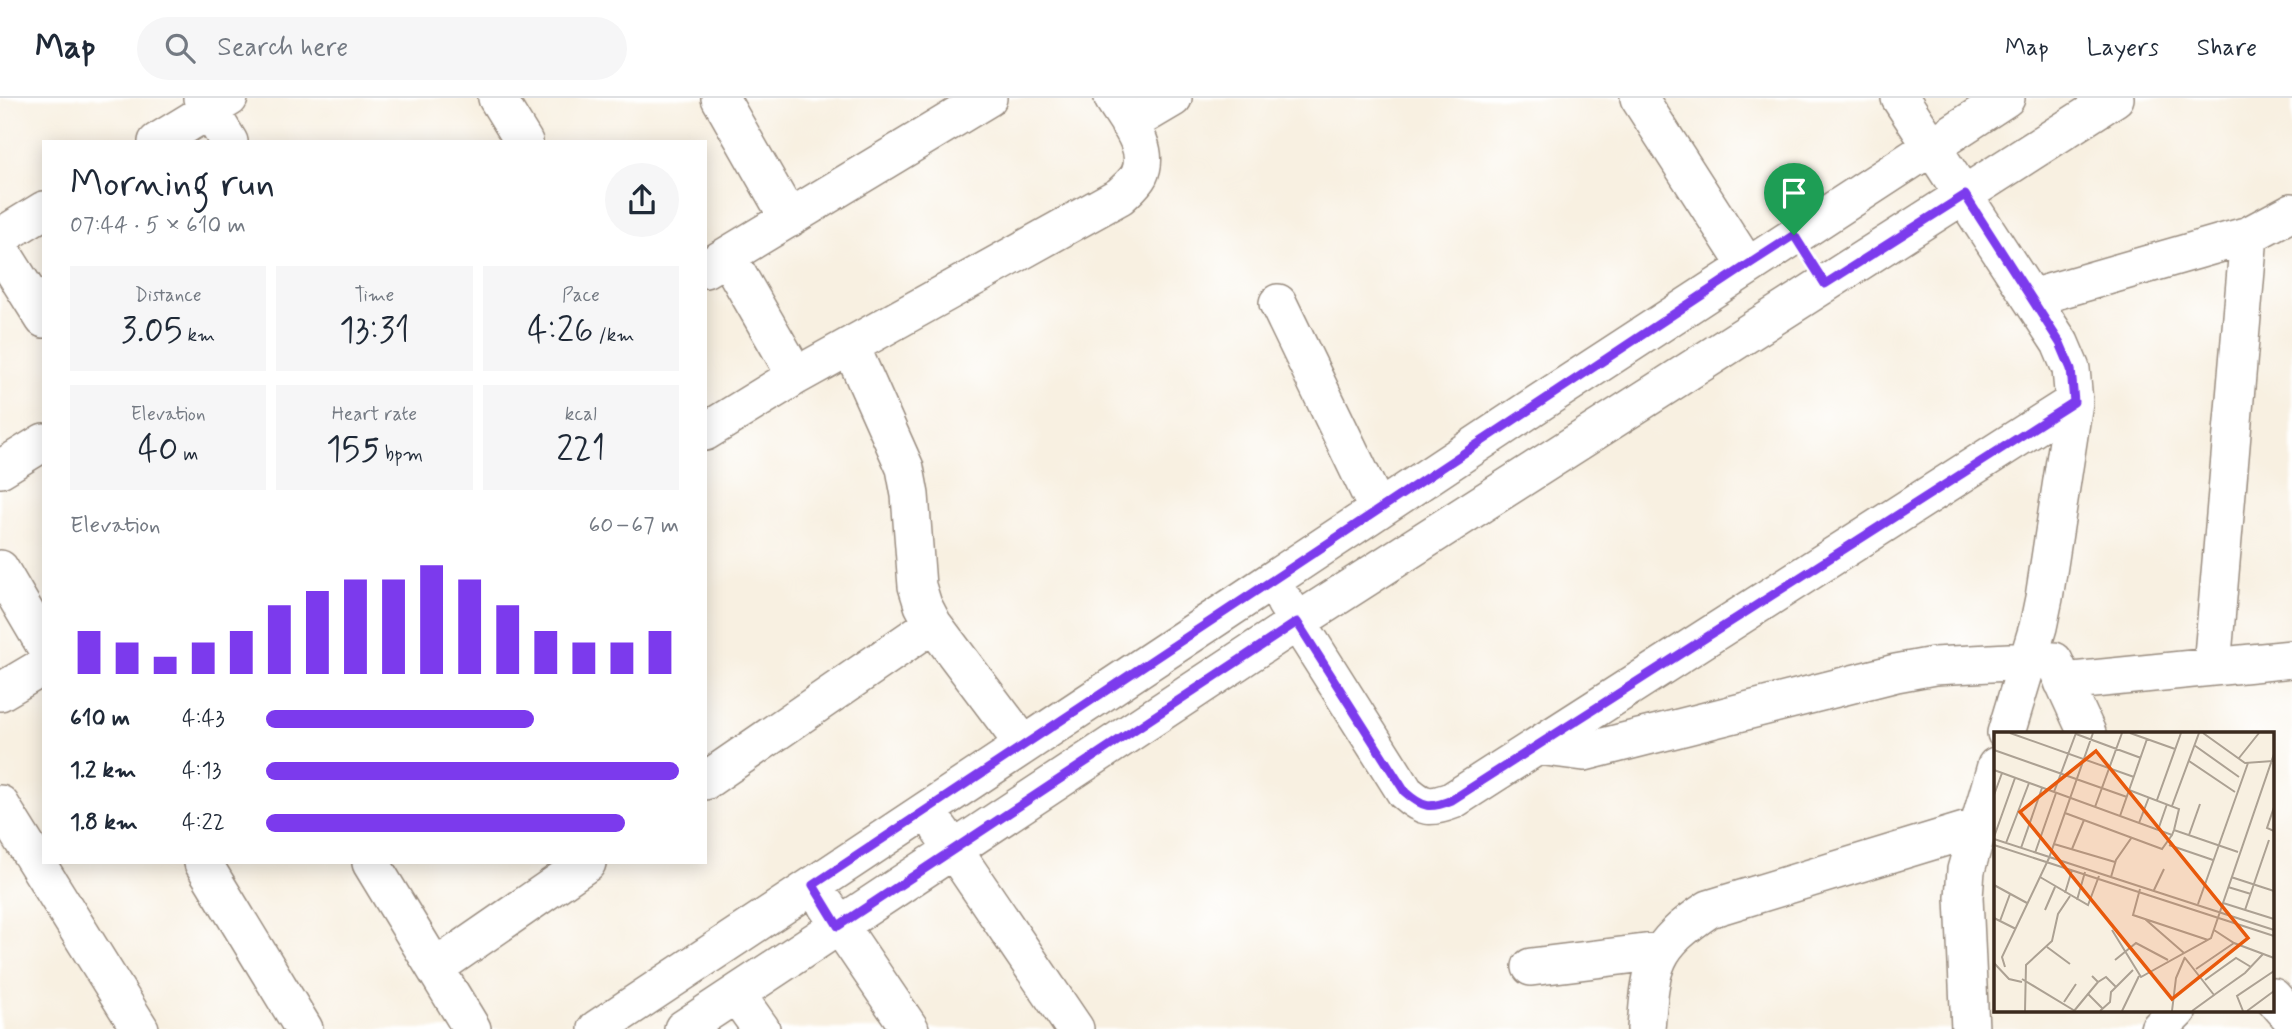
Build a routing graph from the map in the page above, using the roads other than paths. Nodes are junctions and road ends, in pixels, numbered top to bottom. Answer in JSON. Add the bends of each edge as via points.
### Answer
{"nodes":[{"id":1,"x":497,"y":98,"type":"edge"},
{"id":2,"x":720,"y":98,"type":"edge"},
{"id":3,"x":988,"y":98,"type":"edge"},
{"id":4,"x":1173,"y":98,"type":"edge"},
{"id":5,"x":1639,"y":98,"type":"edge"},
{"id":6,"x":1900,"y":98,"type":"edge"},
{"id":7,"x":2006,"y":98,"type":"edge"},
{"id":8,"x":2115,"y":98,"type":"edge"},
{"id":9,"x":213,"y":102,"type":"edge"},
{"id":10,"x":951,"y":108,"type":"edge"},
{"id":11,"x":1121,"y":111,"type":"edge"},
{"id":12,"x":160,"y":140,"type":"edge"},
{"id":13,"x":228,"y":140,"type":"edge"},
{"id":14,"x":523,"y":140,"type":"edge"},
{"id":15,"x":1932,"y":144,"type":"junction"},
{"id":16,"x":1965,"y":195,"type":"junction"},
{"id":17,"x":42,"y":211,"type":"edge"},
{"id":18,"x":2292,"y":212,"type":"edge"},
{"id":19,"x":789,"y":219,"type":"junction"},
{"id":20,"x":1794,"y":235,"type":"junction"},
{"id":21,"x":2249,"y":235,"type":"junction"},
{"id":22,"x":0,"y":237,"type":"edge"},
{"id":23,"x":0,"y":249,"type":"edge"},
{"id":24,"x":716,"y":263,"type":"edge"},
{"id":25,"x":1746,"y":266,"type":"junction"},
{"id":26,"x":1825,"y":284,"type":"junction"},
{"id":27,"x":2031,"y":298,"type":"junction"},
{"id":28,"x":1278,"y":303,"type":"dead end"},
{"id":29,"x":42,"y":316,"type":"edge"},
{"id":30,"x":851,"y":347,"type":"junction"},
{"id":31,"x":796,"y":376,"type":"junction"},
{"id":32,"x":2074,"y":402,"type":"junction"},
{"id":33,"x":1539,"y":403,"type":"junction"},
{"id":34,"x":707,"y":431,"type":"edge"},
{"id":35,"x":42,"y":443,"type":"edge"},
{"id":36,"x":1569,"y":449,"type":"junction"},
{"id":37,"x":0,"y":468,"type":"edge"},
{"id":38,"x":1410,"y":488,"type":"junction"},
{"id":39,"x":1378,"y":510,"type":"junction"},
{"id":40,"x":1438,"y":532,"type":"junction"},
{"id":41,"x":0,"y":569,"type":"edge"},
{"id":42,"x":1271,"y":581,"type":"junction"},
{"id":43,"x":1297,"y":622,"type":"junction"},
{"id":44,"x":933,"y":624,"type":"junction"},
{"id":45,"x":2038,"y":627,"type":"junction"},
{"id":46,"x":42,"y":641,"type":"edge"},
{"id":47,"x":2292,"y":659,"type":"edge"},
{"id":48,"x":2028,"y":662,"type":"junction"},
{"id":49,"x":42,"y":667,"type":"edge"},
{"id":50,"x":2212,"y":667,"type":"junction"},
{"id":51,"x":2063,"y":682,"type":"junction"},
{"id":52,"x":0,"y":692,"type":"edge"},
{"id":53,"x":2006,"y":732,"type":"edge"},
{"id":54,"x":2087,"y":732,"type":"edge"},
{"id":55,"x":1024,"y":745,"type":"junction"},
{"id":56,"x":1538,"y":746,"type":"junction"},
{"id":57,"x":1994,"y":773,"type":"edge"},
{"id":58,"x":707,"y":780,"type":"edge"},
{"id":59,"x":0,"y":804,"type":"edge"},
{"id":60,"x":926,"y":810,"type":"junction"},
{"id":61,"x":1978,"y":827,"type":"junction"},
{"id":62,"x":953,"y":850,"type":"junction"},
{"id":63,"x":204,"y":864,"type":"edge"},
{"id":64,"x":373,"y":864,"type":"edge"},
{"id":65,"x":582,"y":864,"type":"edge"},
{"id":66,"x":813,"y":885,"type":"junction"},
{"id":67,"x":838,"y":926,"type":"junction"},
{"id":68,"x":1661,"y":951,"type":"junction"},
{"id":69,"x":1531,"y":967,"type":"dead end"},
{"id":70,"x":435,"y":968,"type":"junction"},
{"id":71,"x":736,"y":993,"type":"junction"},
{"id":72,"x":2274,"y":998,"type":"edge"},
{"id":73,"x":2176,"y":1012,"type":"edge"},
{"id":74,"x":2292,"y":1019,"type":"edge"},
{"id":75,"x":140,"y":1029,"type":"edge"},
{"id":76,"x":303,"y":1029,"type":"edge"},
{"id":77,"x":472,"y":1029,"type":"edge"},
{"id":78,"x":597,"y":1029,"type":"edge"},
{"id":79,"x":683,"y":1029,"type":"edge"},
{"id":80,"x":761,"y":1029,"type":"edge"},
{"id":81,"x":909,"y":1029,"type":"edge"},
{"id":82,"x":1074,"y":1029,"type":"edge"},
{"id":83,"x":1646,"y":1029,"type":"edge"},
{"id":84,"x":1970,"y":1029,"type":"edge"},
{"id":85,"x":2159,"y":1029,"type":"edge"}],
"edges":[{"from":1,"to":14,"type":"street"},
{"from":2,"to":19,"type":"street"},
{"from":3,"to":10,"type":"street"},
{"from":4,"to":11,"type":"street"},
{"from":5,"to":25,"type":"street"},
{"from":6,"to":15,"type":"street"},
{"from":7,"to":15,"type":"street"},
{"from":8,"to":16,"type":"street"},
{"from":9,"to":12,"type":"street"},
{"from":9,"to":13,"type":"street"},
{"from":10,"to":19,"type":"street"},
{"from":11,"to":30,"type":"street","via":[[1144,156],[1139,176],[1120,196]]},
{"from":15,"to":16,"type":"street"},
{"from":15,"to":20,"type":"street"},
{"from":16,"to":26,"type":"street"},
{"from":16,"to":27,"type":"street"},
{"from":17,"to":22,"type":"street"},
{"from":18,"to":21,"type":"street"},
{"from":19,"to":24,"type":"street"},
{"from":20,"to":25,"type":"street"},
{"from":20,"to":26,"type":"street"},
{"from":21,"to":27,"type":"street"},
{"from":21,"to":50,"type":"street"},
{"from":23,"to":29,"type":"street"},
{"from":24,"to":31,"type":"street"},
{"from":25,"to":33,"type":"street"},
{"from":26,"to":36,"type":"street"},
{"from":27,"to":32,"type":"street","via":[[2071,369]]},
{"from":28,"to":39,"type":"street"},
{"from":30,"to":31,"type":"street"},
{"from":30,"to":44,"type":"street","via":[[905,468],[917,586]]},
{"from":31,"to":34,"type":"street"},
{"from":32,"to":45,"type":"street"},
{"from":32,"to":56,"type":"street"},
{"from":33,"to":36,"type":"street"},
{"from":33,"to":38,"type":"street"},
{"from":35,"to":37,"type":"street"},
{"from":36,"to":40,"type":"street"},
{"from":38,"to":39,"type":"street"},
{"from":38,"to":40,"type":"street"},
{"from":39,"to":42,"type":"street"},
{"from":40,"to":43,"type":"street"},
{"from":41,"to":46,"type":"street"},
{"from":42,"to":43,"type":"street"},
{"from":42,"to":55,"type":"street"},
{"from":43,"to":56,"type":"street","via":[[1405,792],[1419,804],[1437,806],[1452,800]]},
{"from":43,"to":62,"type":"street"},
{"from":44,"to":55,"type":"street"},
{"from":44,"to":58,"type":"street"},
{"from":45,"to":48,"type":"street"},
{"from":45,"to":51,"type":"street"},
{"from":47,"to":50,"type":"street"},
{"from":48,"to":53,"type":"street"},
{"from":48,"to":56,"type":"street","via":[[1934,666],[1584,752]]},
{"from":49,"to":52,"type":"street"},
{"from":50,"to":51,"type":"street"},
{"from":51,"to":54,"type":"street"},
{"from":55,"to":60,"type":"street"},
{"from":57,"to":61,"type":"street"},
{"from":59,"to":75,"type":"street"},
{"from":60,"to":62,"type":"street"},
{"from":60,"to":66,"type":"street"},
{"from":61,"to":68,"type":"street","via":[[1709,909],[1682,927]]},
{"from":61,"to":84,"type":"street","via":[[1964,897]]},
{"from":62,"to":67,"type":"street"},
{"from":62,"to":82,"type":"street"},
{"from":63,"to":76,"type":"street"},
{"from":64,"to":70,"type":"street"},
{"from":65,"to":70,"type":"street"},
{"from":66,"to":67,"type":"street"},
{"from":66,"to":78,"type":"street"},
{"from":67,"to":71,"type":"street"},
{"from":67,"to":81,"type":"street"},
{"from":68,"to":69,"type":"street"},
{"from":68,"to":83,"type":"street","via":[[1650,976]]},
{"from":70,"to":77,"type":"street"},
{"from":71,"to":79,"type":"street"},
{"from":71,"to":80,"type":"street"},
{"from":72,"to":74,"type":"street"},
{"from":73,"to":85,"type":"street"}]}
